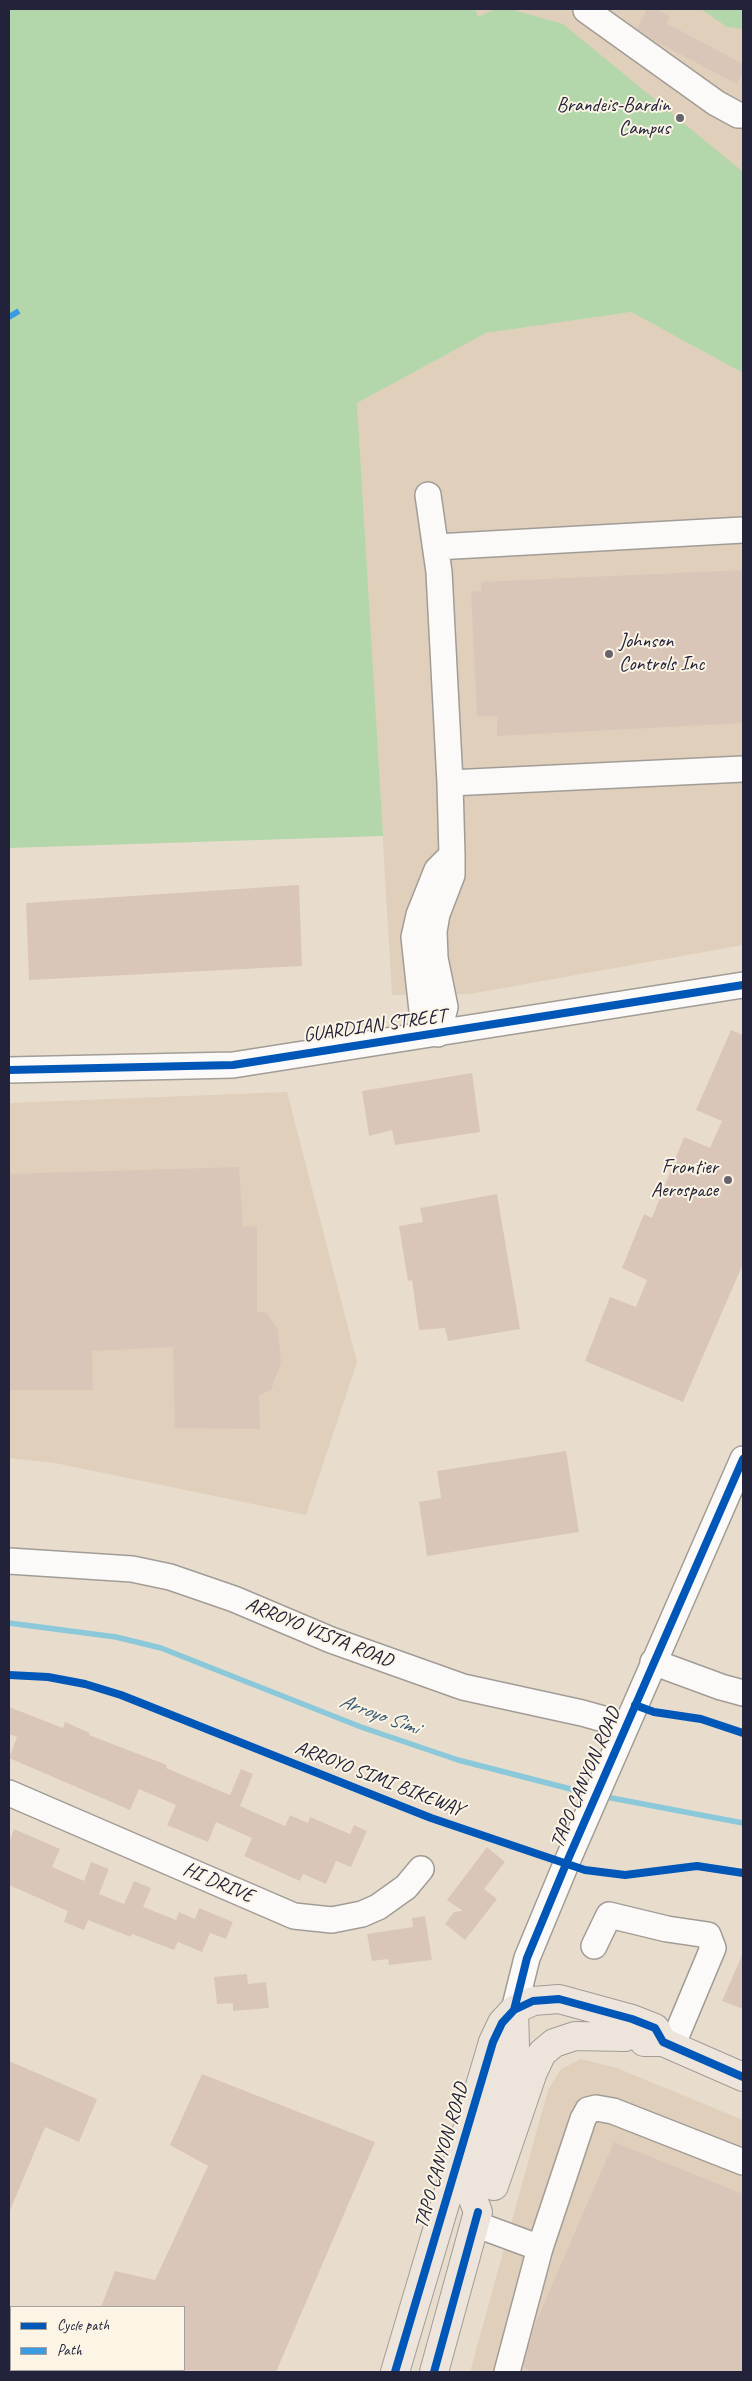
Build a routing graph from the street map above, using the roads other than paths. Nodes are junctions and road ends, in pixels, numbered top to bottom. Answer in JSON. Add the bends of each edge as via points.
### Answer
{"nodes":[{"id":1,"x":586,"y":10,"type":"edge"},
{"id":2,"x":743,"y":116,"type":"edge"},
{"id":3,"x":428,"y":495,"type":"dead end"},
{"id":4,"x":743,"y":530,"type":"edge"},
{"id":5,"x":436,"y":548,"type":"junction"},
{"id":6,"x":743,"y":769,"type":"edge"},
{"id":7,"x":450,"y":783,"type":"junction"},
{"id":8,"x":743,"y":985,"type":"edge"},
{"id":9,"x":438,"y":1034,"type":"junction"},
{"id":10,"x":9,"y":1070,"type":"edge"},
{"id":11,"x":743,"y":1458,"type":"edge"},
{"id":12,"x":9,"y":1561,"type":"edge"},
{"id":13,"x":653,"y":1662,"type":"junction"},
{"id":14,"x":743,"y":1693,"type":"edge"},
{"id":15,"x":622,"y":1735,"type":"junction"},
{"id":16,"x":9,"y":1793,"type":"edge"},
{"id":17,"x":421,"y":1869,"type":"dead end"},
{"id":18,"x":594,"y":1946,"type":"dead end"},
{"id":19,"x":514,"y":2010,"type":"junction"},
{"id":20,"x":625,"y":2037,"type":"junction"},
{"id":21,"x":667,"y":2044,"type":"junction"},
{"id":22,"x":743,"y":2077,"type":"edge"},
{"id":23,"x":743,"y":2162,"type":"edge"},
{"id":24,"x":477,"y":2218,"type":"junction"},
{"id":25,"x":540,"y":2248,"type":"junction"},
{"id":26,"x":396,"y":2372,"type":"edge"},
{"id":27,"x":434,"y":2372,"type":"edge"},
{"id":28,"x":507,"y":2372,"type":"edge"}],
"edges":[{"from":1,"to":2,"type":"street","via":[[716,104]]},
{"from":3,"to":5,"type":"street"},
{"from":4,"to":5,"type":"street"},
{"from":5,"to":7,"type":"street"},
{"from":6,"to":7,"type":"street"},
{"from":7,"to":9,"type":"street","via":[[452,875],[434,931],[435,958],[445,1007]]},
{"from":8,"to":9,"type":"street","name":"GUARDIAN STREET"},
{"from":9,"to":10,"type":"street","name":"GUARDIAN STREET","via":[[233,1065]]},
{"from":11,"to":13,"type":"street","name":"TAPO CANYON ROAD"},
{"from":12,"to":15,"type":"street","name":"ARROYO VISTA ROAD","via":[[132,1569],[170,1577],[463,1688],[582,1713]]},
{"from":13,"to":14,"type":"street"},
{"from":13,"to":15,"type":"street","name":"TAPO CANYON ROAD"},
{"from":15,"to":19,"type":"street","name":"TAPO CANYON ROAD","via":[[527,1958]]},
{"from":16,"to":17,"type":"street","name":"HI DRIVE","via":[[294,1916],[332,1920],[362,1914],[406,1887]]},
{"from":18,"to":21,"type":"street","via":[[609,1915],[667,1929],[708,1934],[713,1948]]},
{"from":19,"to":20,"type":"main road","via":[[567,2019]]},
{"from":19,"to":21,"type":"main road","via":[[533,2001],[559,1999],[656,2028]]},
{"from":19,"to":24,"type":"main road","name":"TAPO CANYON ROAD","via":[[515,2046],[473,2199]]},
{"from":19,"to":26,"type":"main road","name":"TAPO CANYON ROAD","via":[[502,2023],[493,2042]]},
{"from":20,"to":21,"type":"main road"},
{"from":20,"to":24,"type":"main road","via":[[574,2036],[554,2043],[542,2054],[488,2204]]},
{"from":21,"to":22,"type":"main road"},
{"from":23,"to":25,"type":"street","via":[[613,2111],[588,2110]]},
{"from":24,"to":25,"type":"street"},
{"from":24,"to":27,"type":"main road","name":"TAPO CANYON ROAD"},
{"from":25,"to":28,"type":"street"}]}
